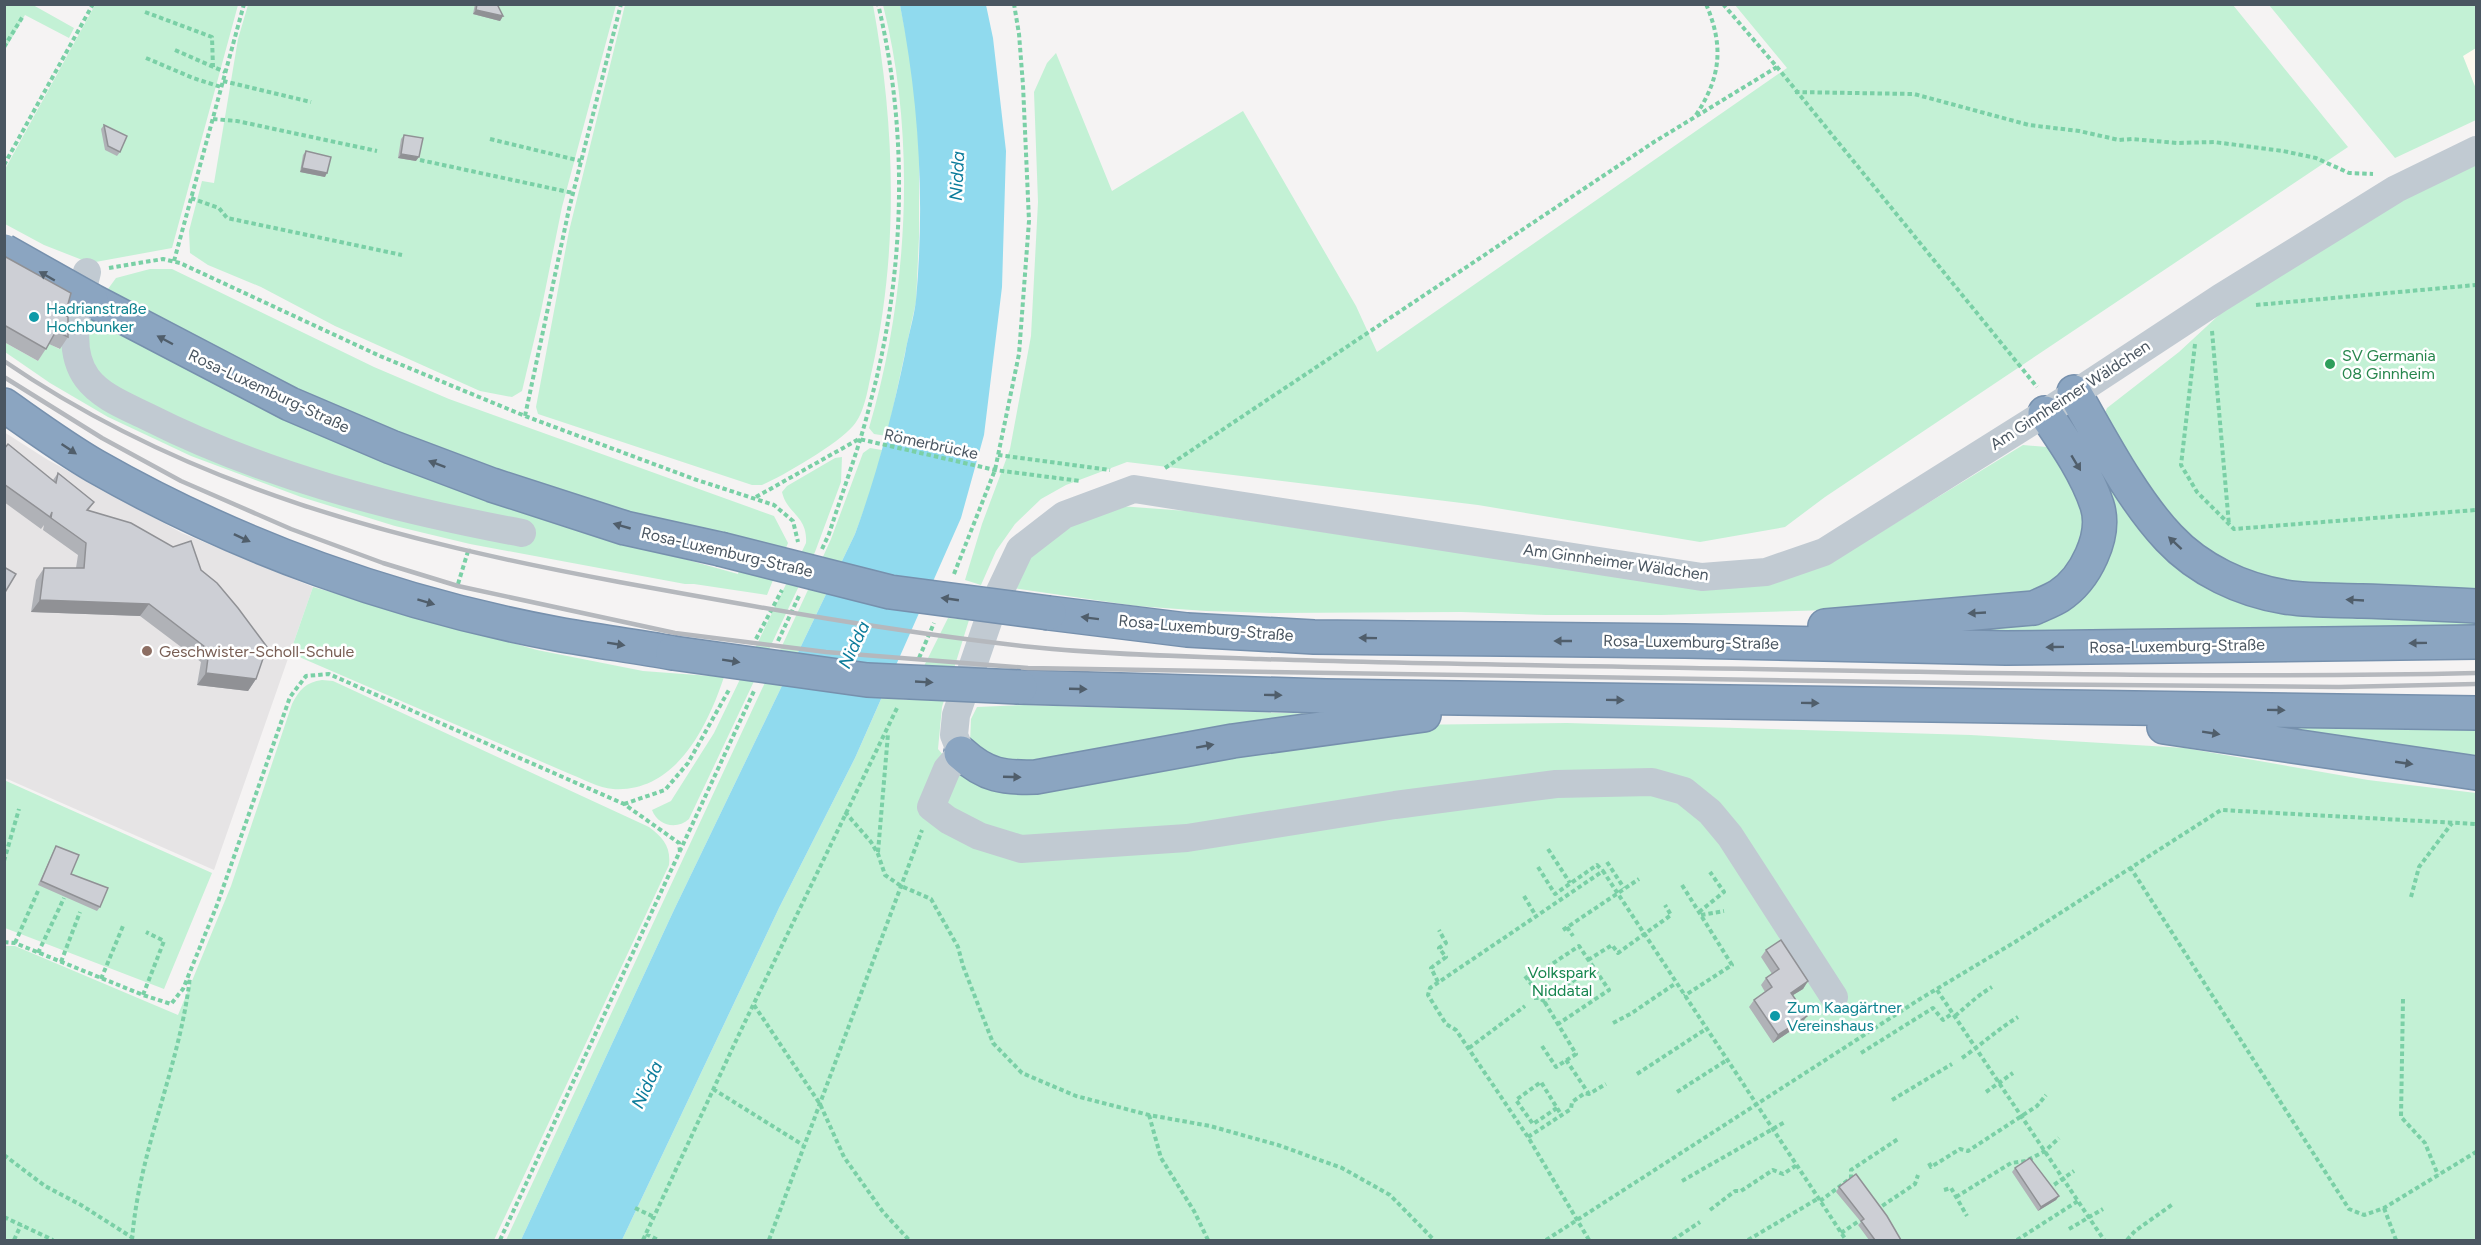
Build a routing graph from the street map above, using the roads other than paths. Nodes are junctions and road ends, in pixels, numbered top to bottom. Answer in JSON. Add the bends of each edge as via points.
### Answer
{"nodes":[{"id":1,"x":2476,"y":150,"type":"edge"},
{"id":2,"x":4,"y":252,"type":"edge"},
{"id":3,"x":89,"y":286,"type":"junction"},
{"id":4,"x":2061,"y":387,"type":"junction"},
{"id":5,"x":2036,"y":398,"type":"junction"},
{"id":6,"x":12,"y":410,"type":"edge"},
{"id":7,"x":522,"y":533,"type":"dead end"},
{"id":8,"x":2476,"y":606,"type":"edge"},
{"id":9,"x":1685,"y":641,"type":"junction"},
{"id":10,"x":2476,"y":642,"type":"edge"},
{"id":11,"x":1570,"y":699,"type":"junction"},
{"id":12,"x":2007,"y":707,"type":"junction"},
{"id":13,"x":2476,"y":713,"type":"edge"},
{"id":14,"x":961,"y":753,"type":"junction"},
{"id":15,"x":2476,"y":773,"type":"edge"},
{"id":16,"x":1834,"y":997,"type":"dead end"}],
"edges":[{"from":1,"to":4,"type":"street","name":"Am Ginnheimer Wäldchen","via":[[2396,189],[2220,297]]},
{"from":3,"to":2,"type":"highway","name":"Rosa-Luxemburg-Straße","one_way":true,"bridge":true},
{"from":3,"to":7,"type":"street","via":[[75,320],[77,356],[87,378],[112,399],[191,439],[308,480],[418,513]]},
{"from":9,"to":3,"type":"highway","name":"Rosa-Luxemburg-Straße","one_way":true,"bridge":true,"via":[[1314,637],[1186,630],[890,592],[625,528],[391,447],[290,404]]},
{"from":4,"to":5,"type":"street","name":"Am Ginnheimer Wäldchen"},
{"from":8,"to":4,"type":"highway","one_way":true,"via":[[2286,597],[2221,578],[2169,539]]},
{"from":5,"to":9,"type":"highway","one_way":true,"via":[[2098,507],[2098,535],[2091,562],[2060,596],[2034,608],[2001,612]]},
{"from":5,"to":14,"type":"street","name":"Am Ginnheimer Wäldchen","via":[[1824,552],[1766,572],[1702,577],[1134,489],[1064,515],[1020,549],[994,604],[956,715],[954,735]]},
{"from":6,"to":11,"type":"highway","one_way":true,"bridge":true,"via":[[93,465],[254,544],[329,573],[443,608],[555,634],[867,680],[1185,694]]},
{"from":10,"to":9,"type":"highway","name":"Rosa-Luxemburg-Straße","one_way":true,"via":[[2006,648]]},
{"from":11,"to":12,"type":"highway","one_way":true},
{"from":14,"to":11,"type":"highway","one_way":true,"via":[[993,774],[1036,777],[1257,737]]},
{"from":12,"to":13,"type":"highway","one_way":true},
{"from":12,"to":15,"type":"highway","one_way":true,"via":[[2100,723],[2182,728]]},
{"from":14,"to":16,"type":"street","via":[[947,769],[931,807],[979,836],[1021,849],[1187,838],[1395,804],[1556,784],[1652,782],[1684,791],[1710,812],[1730,836]]}]}
